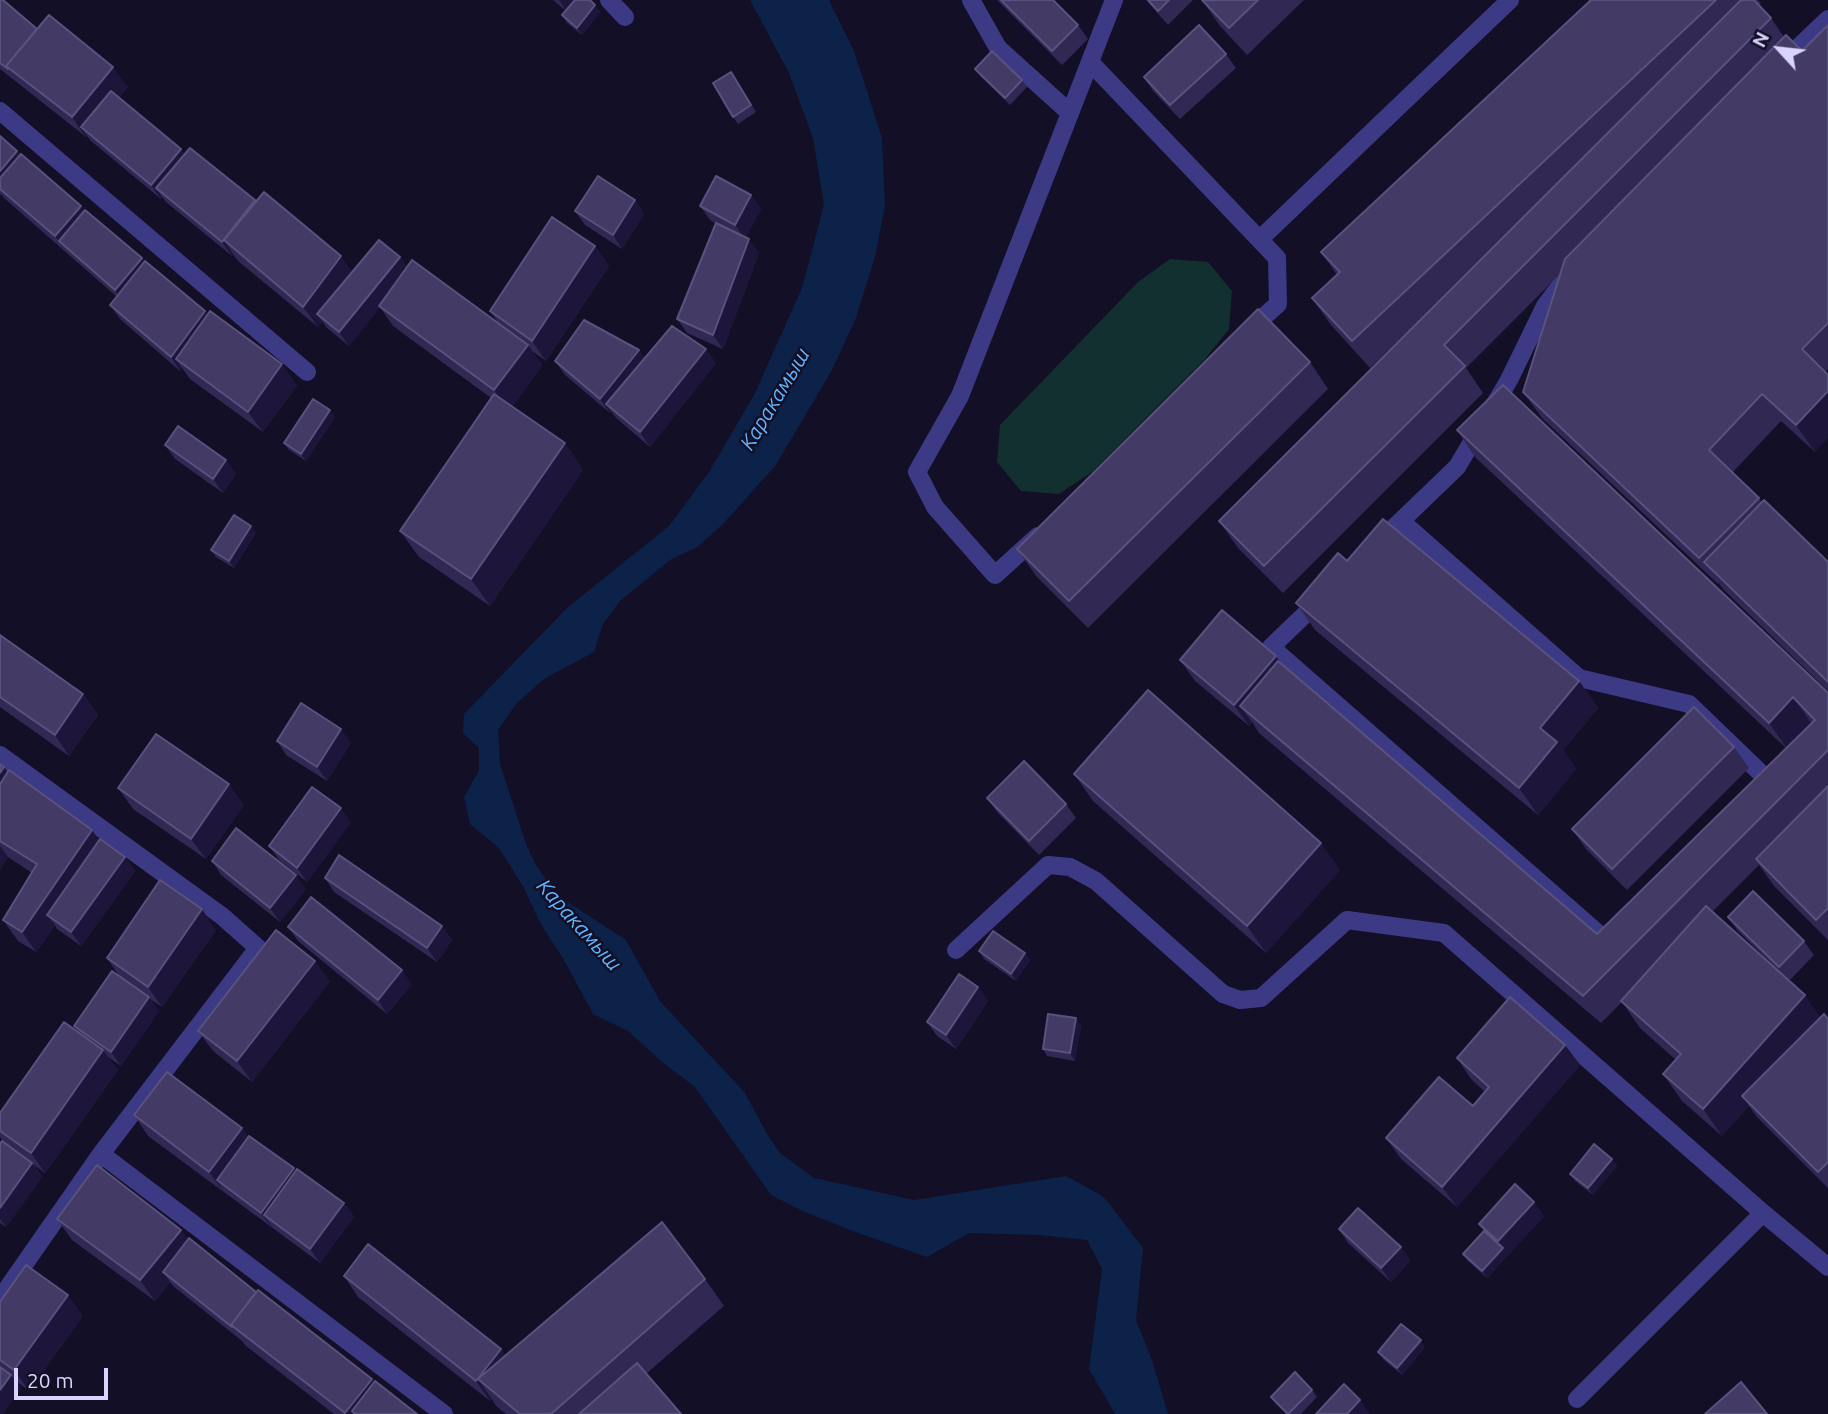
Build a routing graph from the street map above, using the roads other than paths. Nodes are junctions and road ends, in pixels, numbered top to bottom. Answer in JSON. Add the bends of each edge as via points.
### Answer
{"nodes":[{"id":1,"x":609,"y":0,"type":"edge"},
{"id":2,"x":971,"y":0,"type":"edge"},
{"id":3,"x":1114,"y":0,"type":"edge"},
{"id":4,"x":1510,"y":0,"type":"edge"},
{"id":5,"x":625,"y":17,"type":"dead end"},
{"id":6,"x":1828,"y":19,"type":"edge"},
{"id":7,"x":1090,"y":62,"type":"junction"},
{"id":8,"x":1767,"y":77,"type":"edge"},
{"id":9,"x":0,"y":110,"type":"edge"},
{"id":10,"x":1070,"y":113,"type":"junction"},
{"id":11,"x":1260,"y":239,"type":"junction"},
{"id":12,"x":1578,"y":262,"type":"edge"},
{"id":13,"x":1238,"y":340,"type":"edge"},
{"id":14,"x":307,"y":372,"type":"dead end"},
{"id":15,"x":1401,"y":521,"type":"junction"},
{"id":16,"x":1048,"y":526,"type":"edge"},
{"id":17,"x":1371,"y":550,"type":"edge"},
{"id":18,"x":1331,"y":589,"type":"edge"},
{"id":19,"x":0,"y":755,"type":"edge"},
{"id":20,"x":1750,"y":800,"type":"edge"},
{"id":21,"x":1628,"y":923,"type":"edge"},
{"id":22,"x":956,"y":950,"type":"dead end"},
{"id":23,"x":101,"y":1154,"type":"junction"},
{"id":24,"x":1763,"y":1213,"type":"junction"},
{"id":25,"x":1828,"y":1267,"type":"edge"},
{"id":26,"x":0,"y":1299,"type":"edge"},
{"id":27,"x":1577,"y":1399,"type":"dead end"},
{"id":28,"x":444,"y":1414,"type":"edge"}],
"edges":[{"from":1,"to":5,"type":"street"},
{"from":2,"to":10,"type":"street","via":[[998,48]]},
{"from":3,"to":7,"type":"street"},
{"from":4,"to":11,"type":"street"},
{"from":6,"to":8,"type":"street"},
{"from":7,"to":10,"type":"street"},
{"from":7,"to":11,"type":"street"},
{"from":9,"to":14,"type":"street"},
{"from":10,"to":16,"type":"street","via":[[960,396],[917,472],[935,507],[995,575]]},
{"from":11,"to":13,"type":"street","via":[[1278,258],[1278,304]]},
{"from":12,"to":15,"type":"street","via":[[1545,306],[1509,380],[1457,467]]},
{"from":15,"to":17,"type":"street"},
{"from":15,"to":20,"type":"street","via":[[1579,678],[1689,704],[1769,781]]},
{"from":18,"to":21,"type":"street","via":[[1270,647],[1609,943]]},
{"from":19,"to":23,"type":"street","via":[[222,916],[258,948]]},
{"from":22,"to":24,"type":"street","via":[[1048,865],[1070,867],[1097,881],[1223,994],[1240,1000],[1261,998],[1348,920],[1444,933]]},
{"from":23,"to":26,"type":"street"},
{"from":23,"to":28,"type":"street"},
{"from":24,"to":25,"type":"street"},
{"from":24,"to":27,"type":"street"}]}
